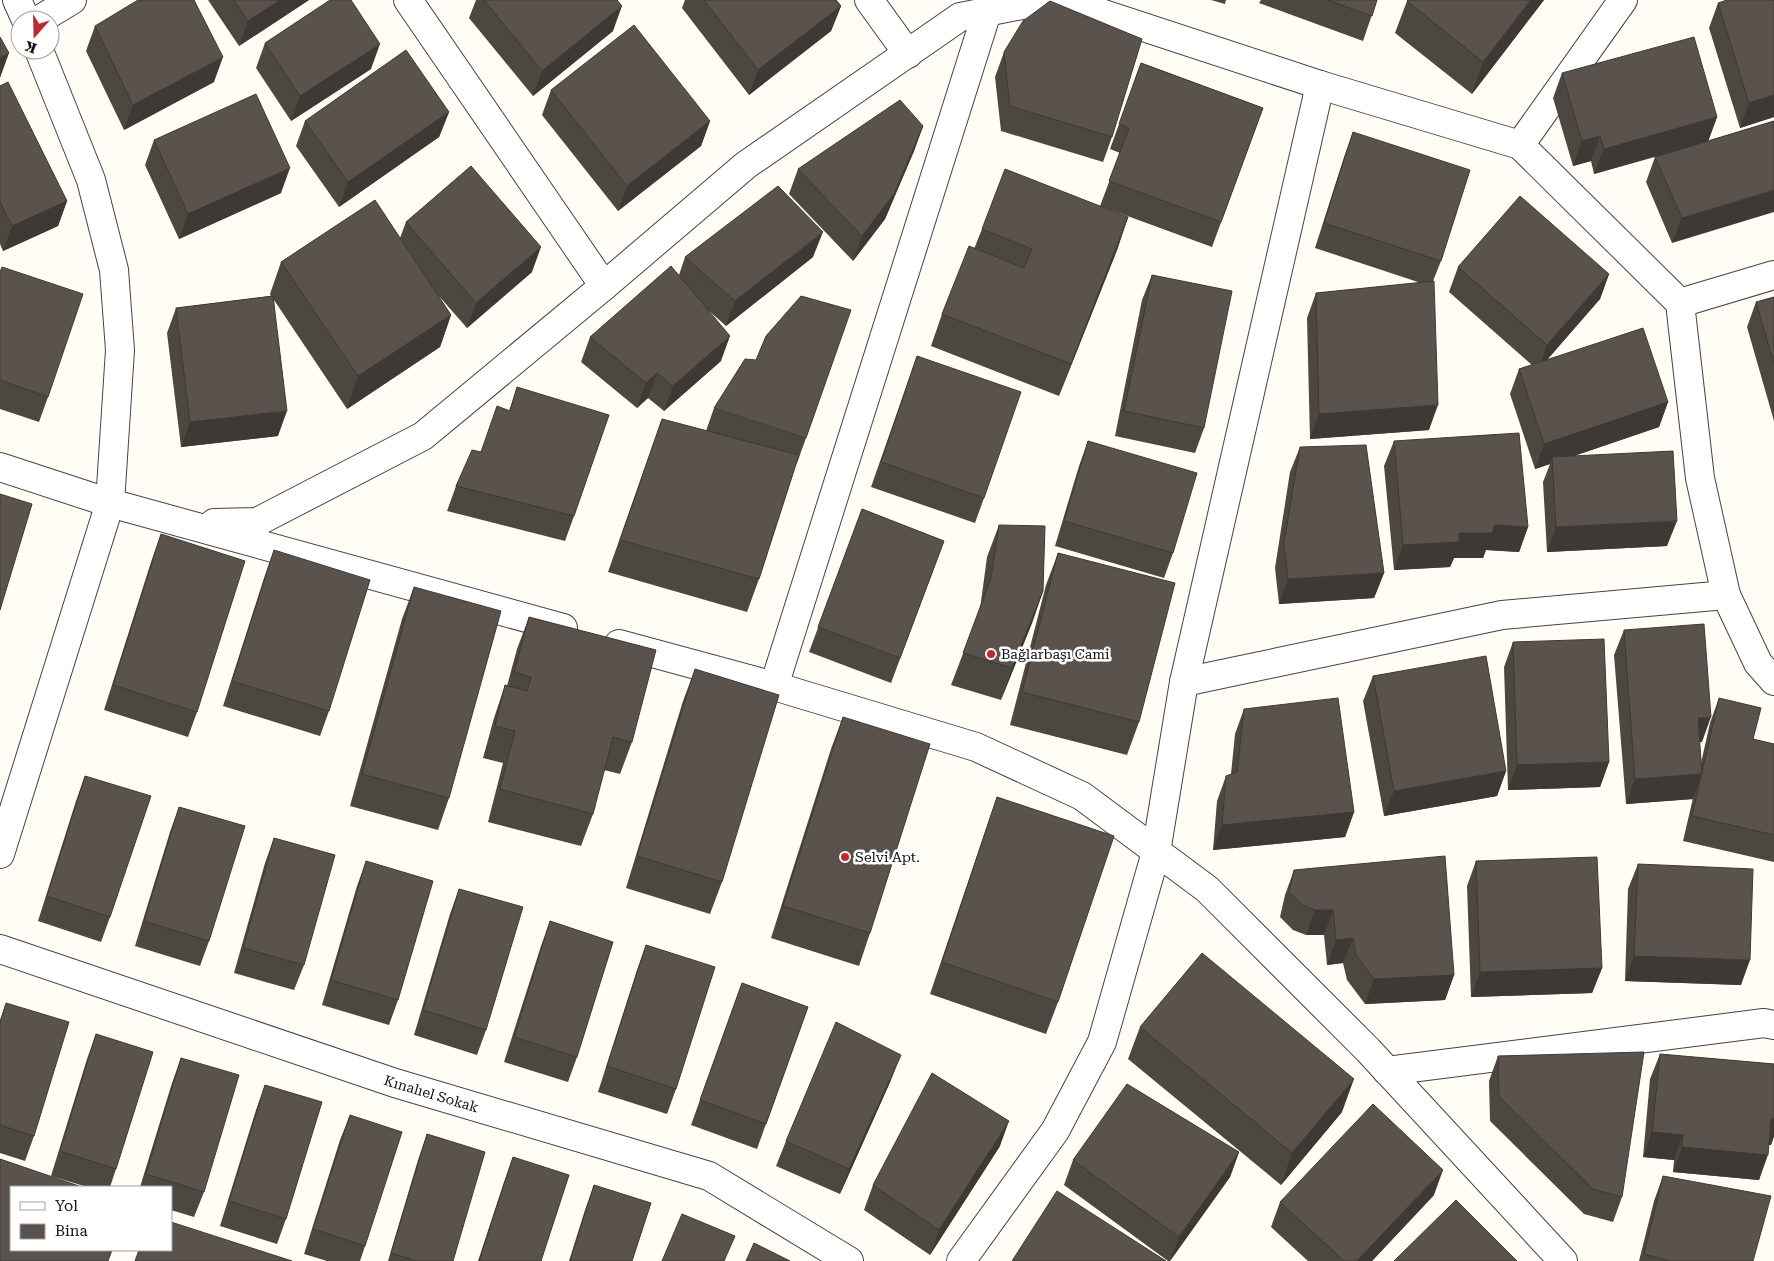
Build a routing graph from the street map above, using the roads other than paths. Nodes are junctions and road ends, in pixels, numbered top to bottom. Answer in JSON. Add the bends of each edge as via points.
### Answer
{"nodes":[{"id":1,"x":72,"y":0,"type":"edge"},
{"id":2,"x":408,"y":0,"type":"edge"},
{"id":3,"x":869,"y":0,"type":"edge"},
{"id":4,"x":1048,"y":0,"type":"edge"},
{"id":5,"x":1061,"y":0,"type":"edge"},
{"id":6,"x":1623,"y":0,"type":"edge"},
{"id":7,"x":56,"y":10,"type":"edge"},
{"id":8,"x":987,"y":12,"type":"junction"},
{"id":9,"x":908,"y":54,"type":"junction"},
{"id":10,"x":43,"y":60,"type":"edge"},
{"id":11,"x":1320,"y":85,"type":"junction"},
{"id":12,"x":1520,"y":145,"type":"junction"},
{"id":13,"x":1774,"y":275,"type":"edge"},
{"id":14,"x":604,"y":286,"type":"junction"},
{"id":15,"x":1680,"y":303,"type":"junction"},
{"id":16,"x":0,"y":467,"type":"edge"},
{"id":17,"x":110,"y":503,"type":"junction"},
{"id":18,"x":184,"y":523,"type":"junction"},
{"id":19,"x":1726,"y":596,"type":"junction"},
{"id":20,"x":1774,"y":681,"type":"edge"},
{"id":21,"x":1184,"y":682,"type":"junction"},
{"id":22,"x":774,"y":686,"type":"junction"},
{"id":23,"x":1156,"y":852,"type":"junction"},
{"id":24,"x":0,"y":854,"type":"edge"},
{"id":25,"x":0,"y":950,"type":"edge"},
{"id":26,"x":1774,"y":1025,"type":"edge"},
{"id":27,"x":1387,"y":1071,"type":"junction"},
{"id":28,"x":850,"y":1261,"type":"edge"},
{"id":29,"x":961,"y":1261,"type":"edge"},
{"id":30,"x":1562,"y":1261,"type":"edge"}],
"edges":[{"from":1,"to":7,"type":"street"},
{"from":2,"to":14,"type":"street"},
{"from":3,"to":9,"type":"street"},
{"from":4,"to":8,"type":"street"},
{"from":5,"to":11,"type":"street"},
{"from":6,"to":12,"type":"street"},
{"from":8,"to":9,"type":"street","via":[[960,17]]},
{"from":8,"to":22,"type":"street"},
{"from":9,"to":14,"type":"street","via":[[746,165]]},
{"from":10,"to":17,"type":"street","via":[[91,180],[114,270],[120,350]]},
{"from":11,"to":12,"type":"street"},
{"from":11,"to":21,"type":"street"},
{"from":12,"to":15,"type":"street"},
{"from":13,"to":15,"type":"street"},
{"from":14,"to":18,"type":"street","via":[[423,436],[257,522]]},
{"from":15,"to":19,"type":"street","via":[[1700,478]]},
{"from":16,"to":17,"type":"street"},
{"from":17,"to":18,"type":"street"},
{"from":17,"to":24,"type":"street"},
{"from":18,"to":22,"type":"street"},
{"from":19,"to":20,"type":"street","via":[[1758,663]]},
{"from":19,"to":21,"type":"street","via":[[1502,615]]},
{"from":21,"to":23,"type":"street"},
{"from":22,"to":23,"type":"street","via":[[976,747],[1082,796]]},
{"from":23,"to":27,"type":"street","via":[[1207,889]]},
{"from":23,"to":29,"type":"street","via":[[1102,1042],[1055,1131]]},
{"from":25,"to":28,"type":"street","name":"Kınalıel Sokak","via":[[395,1083],[710,1176]]},
{"from":26,"to":27,"type":"street","via":[[1764,1023]]},
{"from":27,"to":30,"type":"street"}]}
